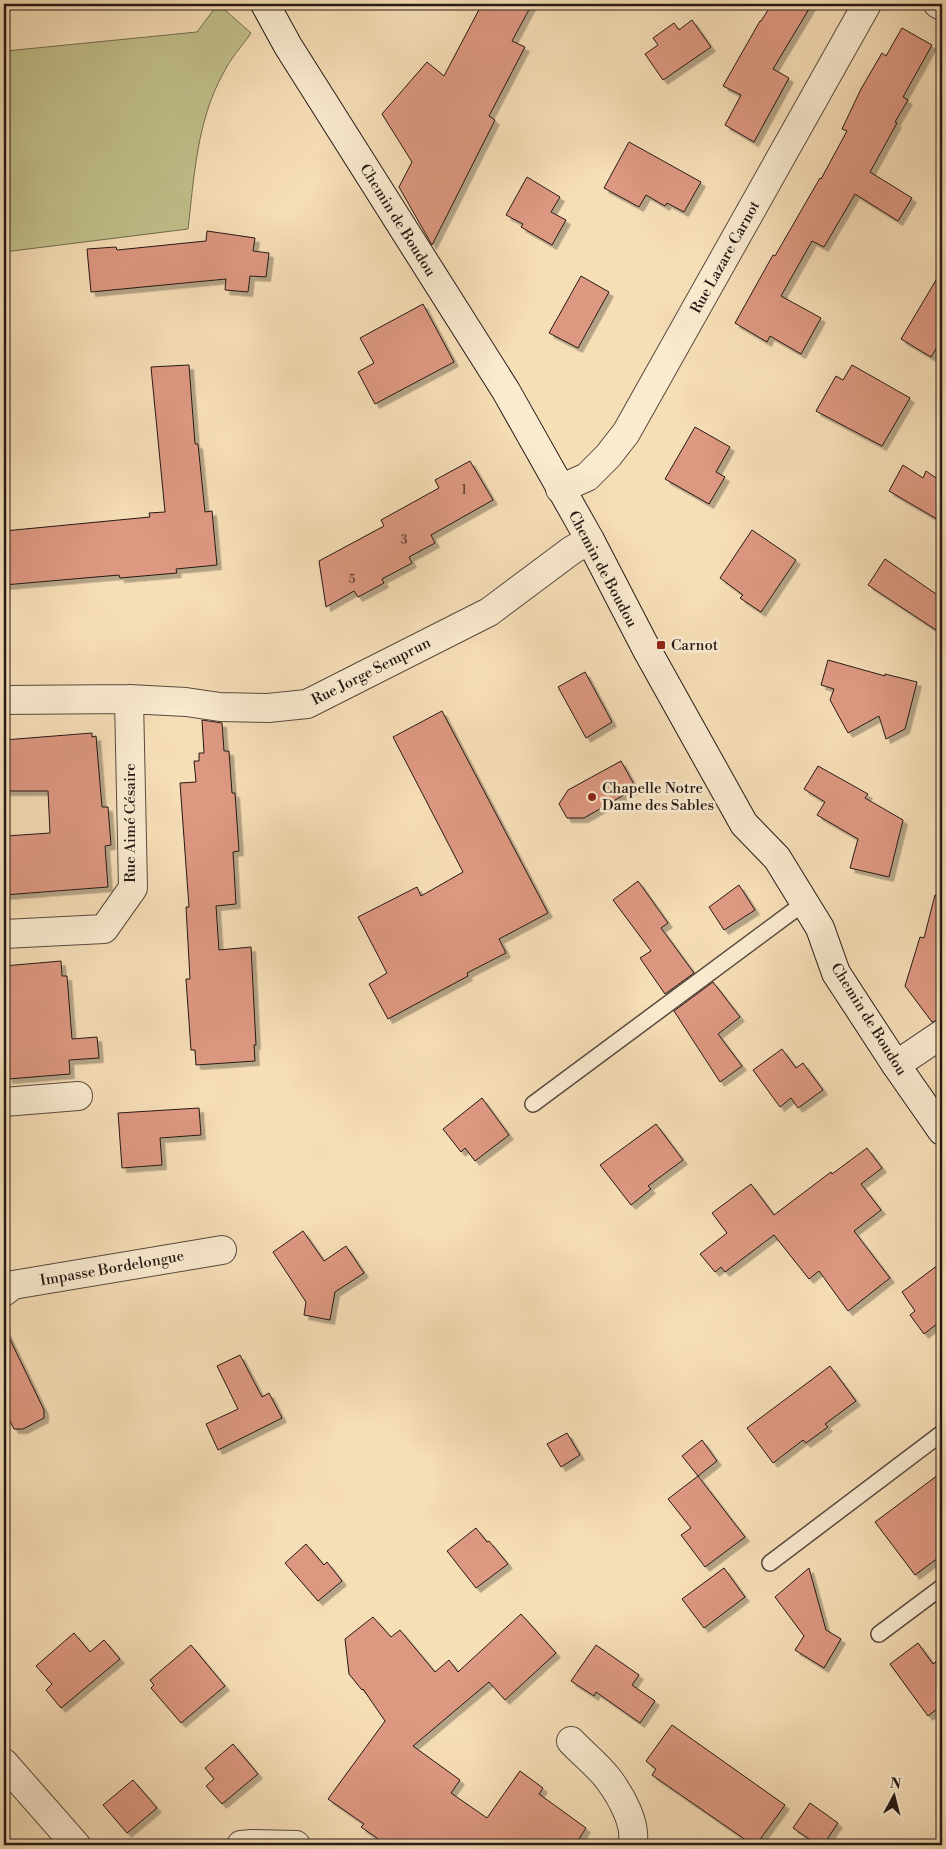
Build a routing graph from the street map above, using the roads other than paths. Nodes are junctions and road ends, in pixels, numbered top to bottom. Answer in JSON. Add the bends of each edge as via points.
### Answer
{"nodes":[{"id":1,"x":265,"y":4,"type":"edge"},
{"id":2,"x":867,"y":4,"type":"edge"},
{"id":3,"x":938,"y":4,"type":"edge"},
{"id":4,"x":942,"y":6,"type":"edge"},
{"id":5,"x":560,"y":489,"type":"junction"},
{"id":6,"x":590,"y":540,"type":"junction"},
{"id":7,"x":129,"y":699,"type":"junction"},
{"id":8,"x":4,"y":700,"type":"edge"},
{"id":9,"x":804,"y":903,"type":"junction"},
{"id":10,"x":4,"y":934,"type":"edge"},
{"id":11,"x":942,"y":1034,"type":"edge"},
{"id":12,"x":896,"y":1065,"type":"junction"},
{"id":13,"x":78,"y":1096,"type":"dead end"},
{"id":14,"x":4,"y":1102,"type":"edge"},
{"id":15,"x":533,"y":1104,"type":"dead end"},
{"id":16,"x":942,"y":1131,"type":"edge"},
{"id":17,"x":222,"y":1250,"type":"dead end"},
{"id":18,"x":4,"y":1292,"type":"edge"},
{"id":19,"x":942,"y":1433,"type":"edge"},
{"id":20,"x":770,"y":1562,"type":"dead end"},
{"id":21,"x":942,"y":1587,"type":"edge"},
{"id":22,"x":879,"y":1634,"type":"dead end"},
{"id":23,"x":570,"y":1741,"type":"dead end"},
{"id":24,"x":4,"y":1763,"type":"edge"},
{"id":25,"x":76,"y":1845,"type":"edge"},
{"id":26,"x":241,"y":1845,"type":"edge"},
{"id":27,"x":296,"y":1845,"type":"edge"},
{"id":28,"x":632,"y":1845,"type":"edge"}],
"edges":[{"from":1,"to":5,"type":"street","name":"Chemin de Boudou","via":[[288,46],[506,391]]},
{"from":2,"to":5,"type":"street","name":"Rue Lazare Carnot","via":[[626,433],[587,477]]},
{"from":3,"to":4,"type":"street"},
{"from":5,"to":6,"type":"street","name":"Chemin de Boudou"},
{"from":6,"to":7,"type":"street","name":"Rue Jorge Semprun","via":[[489,612],[307,704],[268,708],[220,707]]},
{"from":6,"to":9,"type":"street","name":"Chemin de Boudou","via":[[744,824],[777,858]]},
{"from":7,"to":8,"type":"street","name":"Rue Jorge Semprun"},
{"from":7,"to":10,"type":"street","name":"Rue Aimé Césaire","via":[[132,888],[104,929]]},
{"from":9,"to":12,"type":"street","name":"Chemin de Boudou","via":[[820,928],[836,973]]},
{"from":9,"to":15,"type":"lane"},
{"from":11,"to":12,"type":"street"},
{"from":12,"to":16,"type":"street","name":"Chemin de Boudou"},
{"from":13,"to":14,"type":"street"},
{"from":17,"to":18,"type":"street","name":"Impasse Bordelongue","via":[[13,1285]]},
{"from":19,"to":20,"type":"lane"},
{"from":21,"to":22,"type":"lane"},
{"from":23,"to":28,"type":"street","via":[[609,1780],[631,1819]]},
{"from":24,"to":25,"type":"street"},
{"from":26,"to":27,"type":"street"}]}
